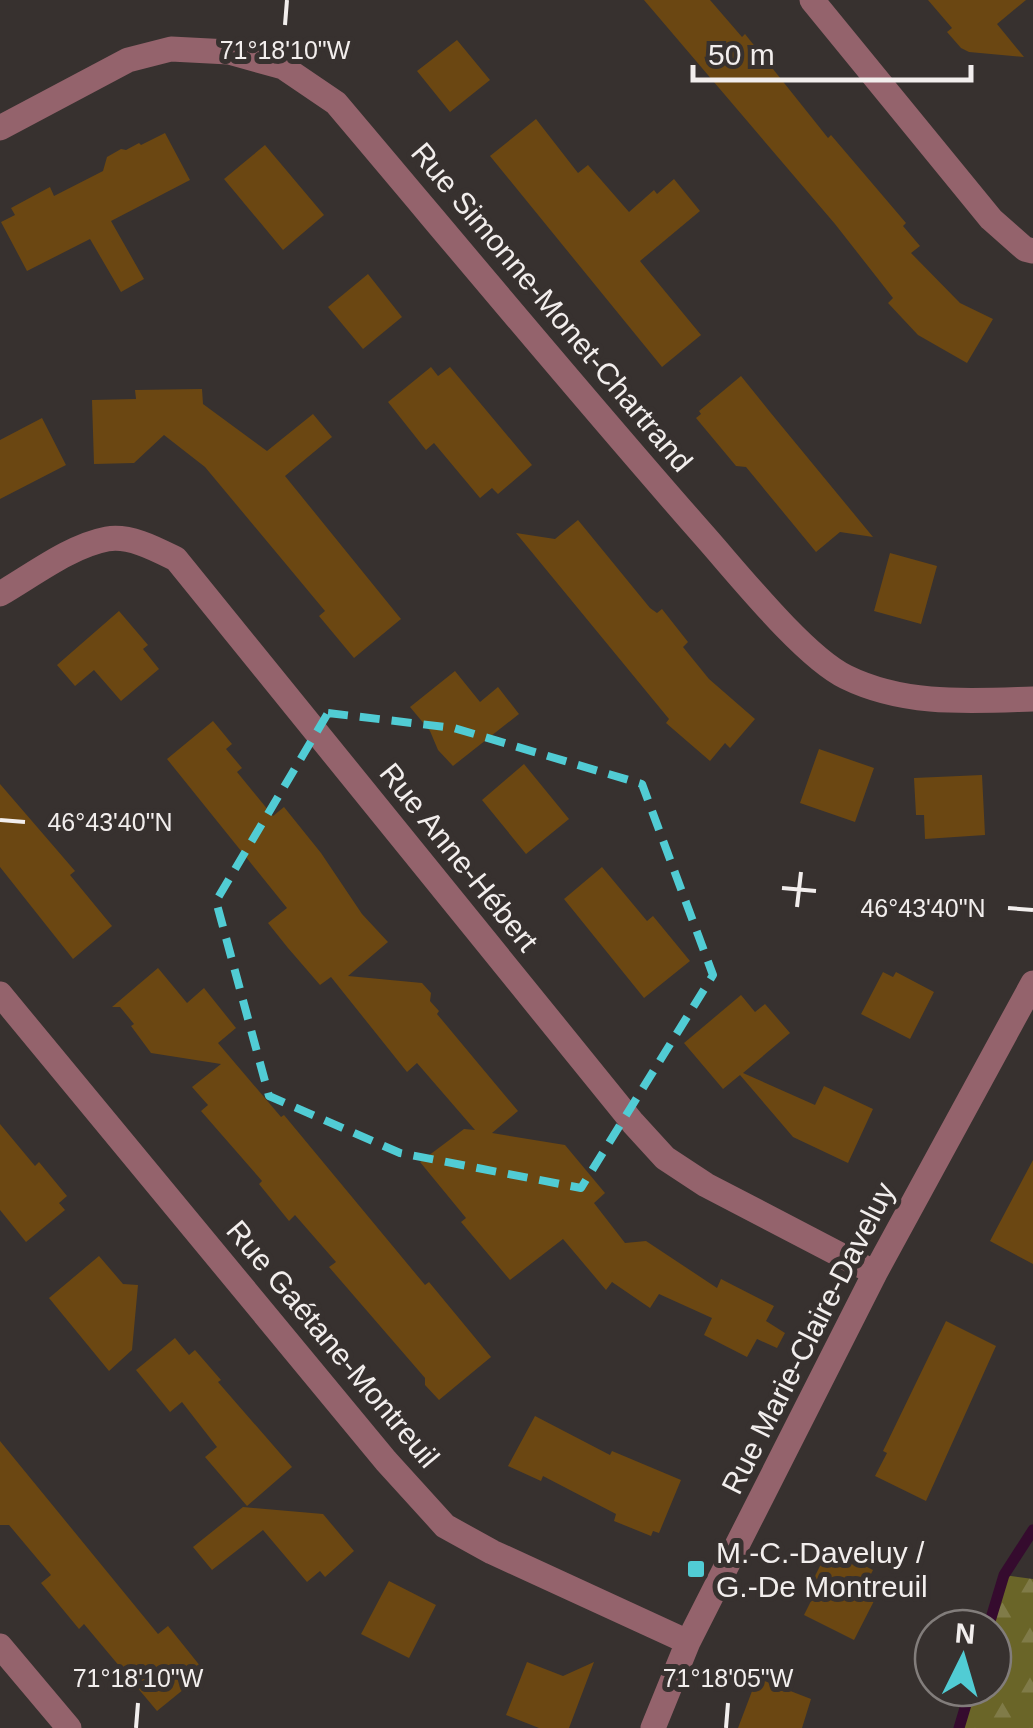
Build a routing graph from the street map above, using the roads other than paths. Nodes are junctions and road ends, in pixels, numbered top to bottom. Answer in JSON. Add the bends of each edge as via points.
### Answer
{"nodes":[{"id":1,"x":812,"y":0,"type":"edge"},
{"id":2,"x":0,"y":128,"type":"edge"},
{"id":3,"x":1033,"y":251,"type":"edge"},
{"id":4,"x":0,"y":594,"type":"edge"},
{"id":5,"x":1033,"y":698,"type":"edge"},
{"id":6,"x":1033,"y":983,"type":"edge"},
{"id":7,"x":0,"y":994,"type":"edge"},
{"id":8,"x":876,"y":1273,"type":"junction"},
{"id":9,"x":688,"y":1642,"type":"junction"},
{"id":10,"x":0,"y":1646,"type":"edge"},
{"id":11,"x":69,"y":1728,"type":"edge"},
{"id":12,"x":653,"y":1728,"type":"edge"}],
"edges":[{"from":1,"to":3,"type":"street","via":[[991,219]]},
{"from":2,"to":5,"type":"street","name":"Rue Simonne-Monet-Chartrand","via":[[128,60],[171,48],[229,52],[283,67],[336,102],[647,470],[810,648],[844,676],[899,696]]},
{"from":4,"to":8,"type":"street","name":"Rue Anne-Hébert","via":[[110,538],[146,544],[176,559],[666,1158],[706,1186]]},
{"from":6,"to":8,"type":"street","name":"Rue Marie-Claire-Daveluy"},
{"from":7,"to":9,"type":"street","name":"Rue Gaétane-Montreuil","via":[[446,1526]]},
{"from":8,"to":9,"type":"street","name":"Rue Marie-Claire-Daveluy"},
{"from":9,"to":12,"type":"street","name":"Rue Marie-Claire-Daveluy"},
{"from":10,"to":11,"type":"street"}]}
